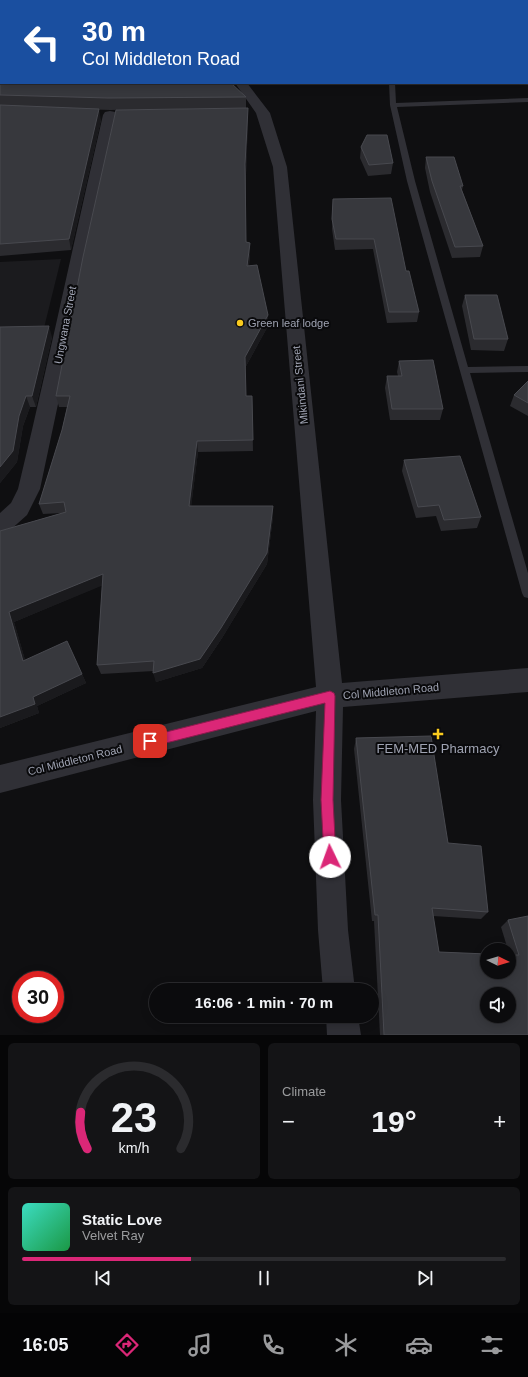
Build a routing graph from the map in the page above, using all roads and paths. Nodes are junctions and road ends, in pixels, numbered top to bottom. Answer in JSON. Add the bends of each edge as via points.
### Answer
{"nodes":[{"id":1,"x":241,"y":84,"type":"edge"},
{"id":2,"x":392,"y":84,"type":"edge"},
{"id":3,"x":528,"y":100,"type":"edge"},
{"id":4,"x":393,"y":105,"type":"junction"},
{"id":5,"x":110,"y":115,"type":"dead end"},
{"id":6,"x":528,"y":369,"type":"edge"},
{"id":7,"x":465,"y":370,"type":"junction"},
{"id":8,"x":0,"y":526,"type":"edge"},
{"id":9,"x":528,"y":593,"type":"edge"},
{"id":10,"x":528,"y":680,"type":"edge"},
{"id":11,"x":330,"y":696,"type":"junction"},
{"id":12,"x":0,"y":779,"type":"edge"},
{"id":13,"x":338,"y":983,"type":"edge"},
{"id":14,"x":343,"y":1023,"type":"edge"},
{"id":15,"x":344,"y":1035,"type":"edge"}],
"edges":[{"from":1,"to":11,"type":"street","name":"Mikindani Street","via":[[280,167]]},
{"from":2,"to":4,"type":"lane"},
{"from":3,"to":4,"type":"lane"},
{"from":4,"to":7,"type":"lane"},
{"from":5,"to":8,"type":"street","name":"Ungwana Street","via":[[29,489],[19,509]]},
{"from":6,"to":7,"type":"lane"},
{"from":7,"to":9,"type":"lane"},
{"from":10,"to":11,"type":"street","name":"Col Middleton Road"},
{"from":11,"to":12,"type":"street","name":"Col Middleton Road"},
{"from":11,"to":13,"type":"street","name":"Mikindani Street","via":[[327,800],[333,930]]},
{"from":14,"to":15,"type":"street"}]}
